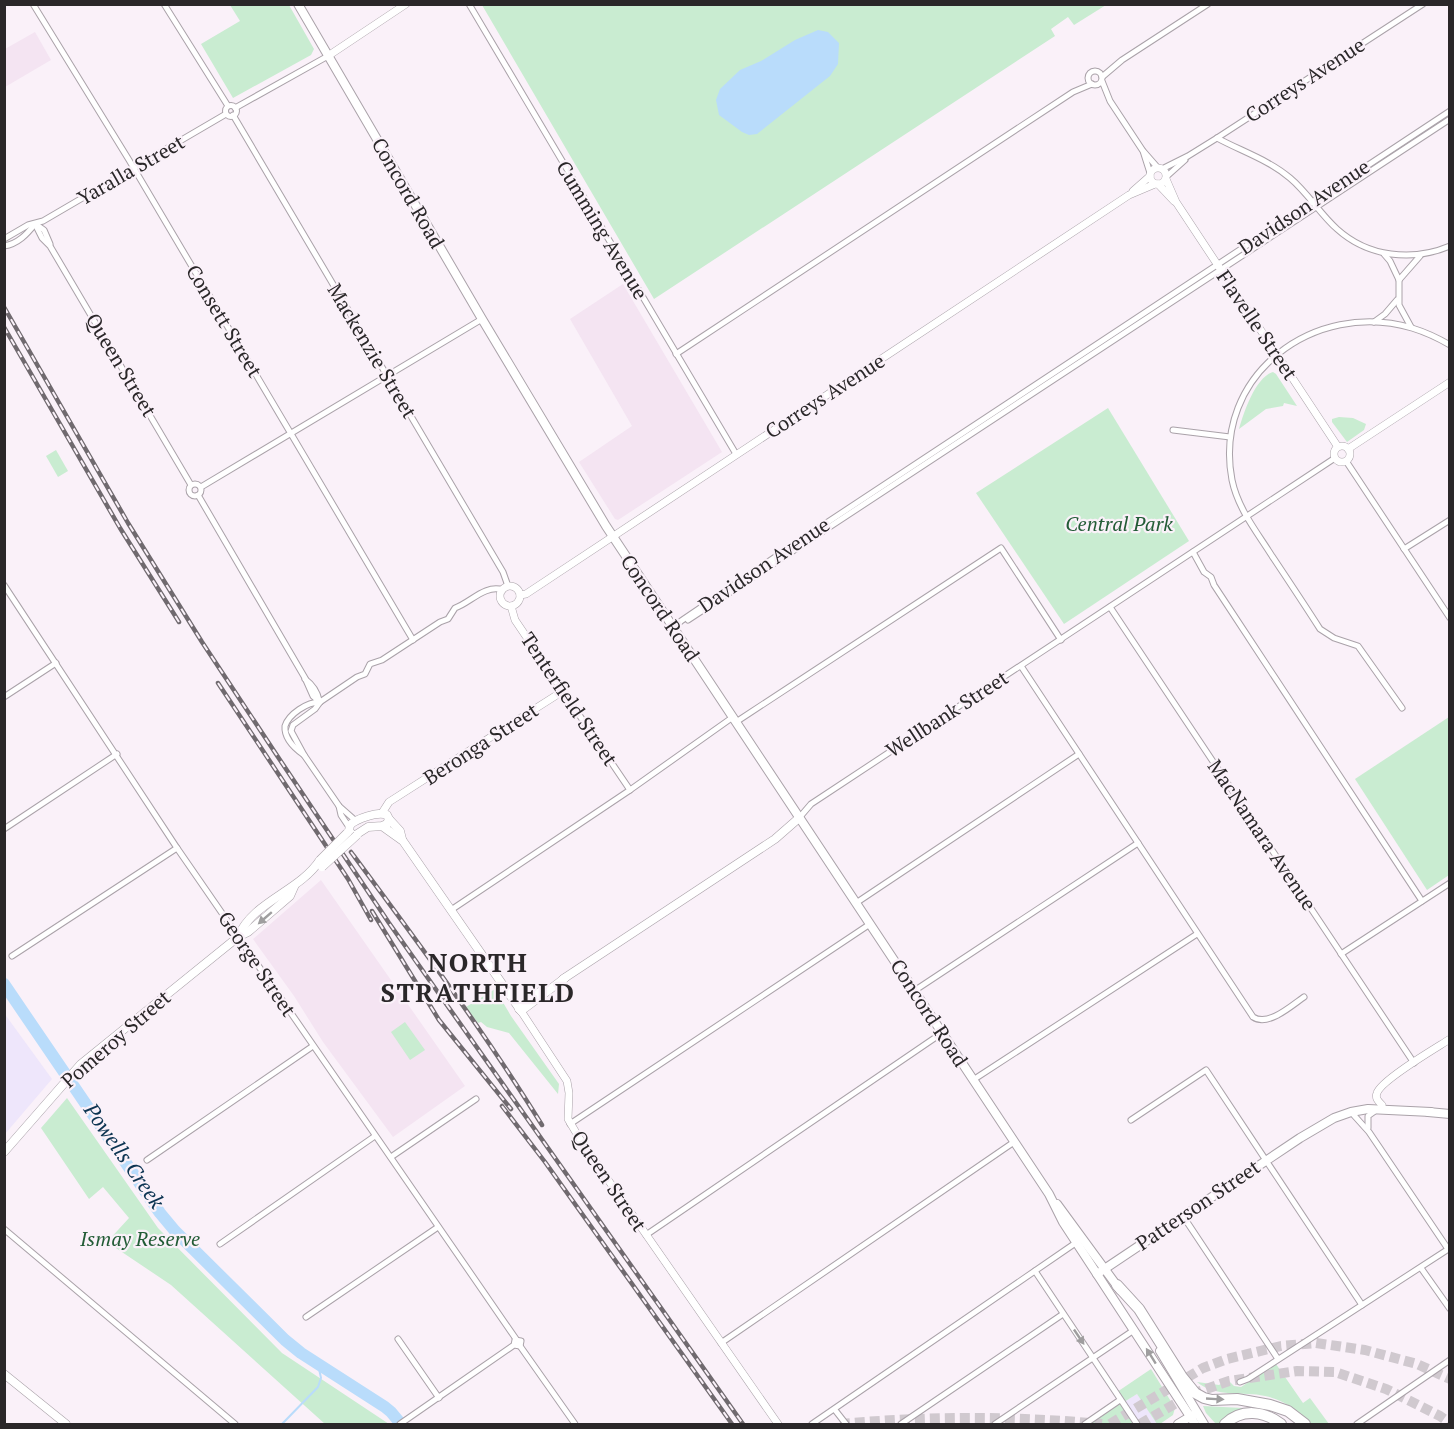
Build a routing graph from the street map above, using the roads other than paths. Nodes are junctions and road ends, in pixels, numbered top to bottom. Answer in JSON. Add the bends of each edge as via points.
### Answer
{"nodes":[{"id":1,"x":33,"y":4,"type":"edge"},
{"id":2,"x":164,"y":4,"type":"edge"},
{"id":3,"x":298,"y":4,"type":"edge"},
{"id":4,"x":406,"y":4,"type":"edge"},
{"id":5,"x":469,"y":4,"type":"edge"},
{"id":6,"x":1208,"y":4,"type":"edge"},
{"id":7,"x":1423,"y":4,"type":"edge"},
{"id":8,"x":328,"y":56,"type":"junction"},
{"id":9,"x":1101,"y":76,"type":"junction"},
{"id":10,"x":1092,"y":82,"type":"junction"},
{"id":11,"x":1110,"y":101,"type":"junction"},
{"id":12,"x":228,"y":106,"type":"junction"},
{"id":13,"x":236,"y":108,"type":"junction"},
{"id":14,"x":1449,"y":111,"type":"edge"},
{"id":15,"x":226,"y":114,"type":"junction"},
{"id":16,"x":233,"y":116,"type":"junction"},
{"id":17,"x":1449,"y":119,"type":"edge"},
{"id":18,"x":1217,"y":138,"type":"junction"},
{"id":19,"x":1143,"y":151,"type":"junction"},
{"id":20,"x":1188,"y":156,"type":"junction"},
{"id":21,"x":134,"y":168,"type":"junction"},
{"id":22,"x":1160,"y":168,"type":"junction"},
{"id":23,"x":1150,"y":175,"type":"junction"},
{"id":24,"x":1166,"y":178,"type":"junction"},
{"id":25,"x":1156,"y":184,"type":"junction"},
{"id":26,"x":1129,"y":195,"type":"junction"},
{"id":27,"x":1312,"y":201,"type":"junction"},
{"id":28,"x":1176,"y":202,"type":"junction"},
{"id":29,"x":1316,"y":207,"type":"junction"},
{"id":30,"x":35,"y":224,"type":"junction"},
{"id":31,"x":4,"y":239,"type":"edge"},
{"id":32,"x":4,"y":246,"type":"edge"},
{"id":33,"x":1449,"y":246,"type":"edge"},
{"id":34,"x":1384,"y":254,"type":"junction"},
{"id":35,"x":1422,"y":255,"type":"junction"},
{"id":36,"x":1219,"y":267,"type":"junction"},
{"id":37,"x":1399,"y":280,"type":"junction"},
{"id":38,"x":1397,"y":300,"type":"junction"},
{"id":39,"x":482,"y":320,"type":"junction"},
{"id":40,"x":1374,"y":322,"type":"junction"},
{"id":41,"x":1411,"y":327,"type":"junction"},
{"id":42,"x":1449,"y":345,"type":"edge"},
{"id":43,"x":676,"y":354,"type":"junction"},
{"id":44,"x":1276,"y":354,"type":"junction"},
{"id":45,"x":387,"y":376,"type":"junction"},
{"id":46,"x":1449,"y":382,"type":"edge"},
{"id":47,"x":1173,"y":430,"type":"dead end"},
{"id":48,"x":291,"y":433,"type":"junction"},
{"id":49,"x":1230,"y":437,"type":"junction"},
{"id":50,"x":1338,"y":447,"type":"junction"},
{"id":51,"x":1348,"y":449,"type":"junction"},
{"id":52,"x":736,"y":454,"type":"junction"},
{"id":53,"x":1335,"y":458,"type":"junction"},
{"id":54,"x":1346,"y":461,"type":"junction"},
{"id":55,"x":191,"y":484,"type":"junction"},
{"id":56,"x":201,"y":487,"type":"junction"},
{"id":57,"x":198,"y":495,"type":"junction"},
{"id":58,"x":1247,"y":516,"type":"junction"},
{"id":59,"x":1449,"y":520,"type":"edge"},
{"id":60,"x":613,"y":536,"type":"junction"},
{"id":61,"x":1404,"y":549,"type":"junction"},
{"id":62,"x":1194,"y":552,"type":"junction"},
{"id":63,"x":4,"y":585,"type":"edge"},
{"id":64,"x":505,"y":588,"type":"junction"},
{"id":65,"x":520,"y":595,"type":"junction"},
{"id":66,"x":511,"y":606,"type":"junction"},
{"id":67,"x":1110,"y":607,"type":"junction"},
{"id":68,"x":1449,"y":618,"type":"edge"},
{"id":69,"x":674,"y":628,"type":"junction"},
{"id":70,"x":413,"y":640,"type":"junction"},
{"id":71,"x":1061,"y":640,"type":"junction"},
{"id":72,"x":56,"y":663,"type":"junction"},
{"id":73,"x":1021,"y":666,"type":"junction"},
{"id":74,"x":563,"y":691,"type":"junction"},
{"id":75,"x":4,"y":697,"type":"edge"},
{"id":76,"x":320,"y":702,"type":"junction"},
{"id":77,"x":1402,"y":708,"type":"dead end"},
{"id":78,"x":734,"y":720,"type":"junction"},
{"id":79,"x":117,"y":754,"type":"junction"},
{"id":80,"x":1079,"y":754,"type":"junction"},
{"id":81,"x":630,"y":790,"type":"junction"},
{"id":82,"x":339,"y":806,"type":"junction"},
{"id":83,"x":386,"y":816,"type":"junction"},
{"id":84,"x":800,"y":818,"type":"junction"},
{"id":85,"x":356,"y":821,"type":"junction"},
{"id":86,"x":382,"y":826,"type":"junction"},
{"id":87,"x":4,"y":829,"type":"edge"},
{"id":88,"x":351,"y":832,"type":"junction"},
{"id":89,"x":403,"y":841,"type":"junction"},
{"id":90,"x":1138,"y":843,"type":"junction"},
{"id":91,"x":177,"y":848,"type":"junction"},
{"id":92,"x":1449,"y":883,"type":"edge"},
{"id":93,"x":1422,"y":901,"type":"junction"},
{"id":94,"x":856,"y":903,"type":"junction"},
{"id":95,"x":451,"y":910,"type":"junction"},
{"id":96,"x":870,"y":924,"type":"junction"},
{"id":97,"x":1197,"y":934,"type":"junction"},
{"id":98,"x":238,"y":937,"type":"junction"},
{"id":99,"x":1341,"y":954,"type":"junction"},
{"id":100,"x":12,"y":957,"type":"dead end"},
{"id":101,"x":565,"y":978,"type":"junction"},
{"id":102,"x":914,"y":991,"type":"junction"},
{"id":103,"x":1304,"y":997,"type":"dead end"},
{"id":104,"x":511,"y":998,"type":"junction"},
{"id":105,"x":528,"y":998,"type":"junction"},
{"id":106,"x":520,"y":1010,"type":"junction"},
{"id":107,"x":942,"y":1033,"type":"junction"},
{"id":108,"x":1449,"y":1039,"type":"edge"},
{"id":109,"x":313,"y":1046,"type":"junction"},
{"id":110,"x":1414,"y":1063,"type":"junction"},
{"id":111,"x":973,"y":1080,"type":"junction"},
{"id":112,"x":476,"y":1099,"type":"dead end"},
{"id":113,"x":1379,"y":1108,"type":"junction"},
{"id":114,"x":1351,"y":1112,"type":"junction"},
{"id":115,"x":1449,"y":1114,"type":"edge"},
{"id":116,"x":1131,"y":1120,"type":"dead end"},
{"id":117,"x":570,"y":1124,"type":"junction"},
{"id":118,"x":1370,"y":1132,"type":"junction"},
{"id":119,"x":375,"y":1136,"type":"junction"},
{"id":120,"x":1300,"y":1138,"type":"junction"},
{"id":121,"x":1014,"y":1142,"type":"junction"},
{"id":122,"x":4,"y":1152,"type":"edge"},
{"id":123,"x":391,"y":1157,"type":"junction"},
{"id":124,"x":147,"y":1160,"type":"dead end"},
{"id":125,"x":1266,"y":1160,"type":"junction"},
{"id":126,"x":1183,"y":1215,"type":"junction"},
{"id":127,"x":438,"y":1227,"type":"junction"},
{"id":128,"x":4,"y":1229,"type":"edge"},
{"id":129,"x":646,"y":1235,"type":"junction"},
{"id":130,"x":1080,"y":1241,"type":"junction"},
{"id":131,"x":220,"y":1244,"type":"dead end"},
{"id":132,"x":1449,"y":1249,"type":"edge"},
{"id":133,"x":1105,"y":1268,"type":"junction"},
{"id":134,"x":1421,"y":1268,"type":"junction"},
{"id":135,"x":1035,"y":1271,"type":"junction"},
{"id":136,"x":1097,"y":1274,"type":"junction"},
{"id":137,"x":1117,"y":1285,"type":"junction"},
{"id":138,"x":1362,"y":1305,"type":"junction"},
{"id":139,"x":1449,"y":1309,"type":"edge"},
{"id":140,"x":1064,"y":1314,"type":"junction"},
{"id":141,"x":306,"y":1317,"type":"dead end"},
{"id":142,"x":1134,"y":1330,"type":"junction"},
{"id":143,"x":398,"y":1339,"type":"dead end"},
{"id":144,"x":517,"y":1343,"type":"junction"},
{"id":145,"x":721,"y":1343,"type":"junction"},
{"id":146,"x":1092,"y":1358,"type":"junction"},
{"id":147,"x":1278,"y":1359,"type":"junction"},
{"id":148,"x":1449,"y":1360,"type":"edge"},
{"id":149,"x":4,"y":1374,"type":"edge"},
{"id":150,"x":1240,"y":1382,"type":"dead end"},
{"id":151,"x":439,"y":1398,"type":"junction"},
{"id":152,"x":1120,"y":1400,"type":"junction"},
{"id":153,"x":1256,"y":1403,"type":"junction"},
{"id":154,"x":1184,"y":1407,"type":"junction"},
{"id":155,"x":836,"y":1410,"type":"junction"},
{"id":156,"x":1197,"y":1421,"type":"edge"},
{"id":157,"x":1180,"y":1423,"type":"edge"},
{"id":158,"x":66,"y":1425,"type":"edge"},
{"id":159,"x":234,"y":1425,"type":"edge"},
{"id":160,"x":400,"y":1425,"type":"edge"},
{"id":161,"x":575,"y":1425,"type":"edge"},
{"id":162,"x":778,"y":1425,"type":"edge"},
{"id":163,"x":812,"y":1425,"type":"edge"},
{"id":164,"x":846,"y":1425,"type":"edge"},
{"id":165,"x":901,"y":1425,"type":"edge"},
{"id":166,"x":995,"y":1425,"type":"edge"},
{"id":167,"x":1085,"y":1425,"type":"edge"},
{"id":168,"x":1137,"y":1425,"type":"edge"},
{"id":169,"x":1225,"y":1425,"type":"edge"},
{"id":170,"x":1281,"y":1425,"type":"edge"},
{"id":171,"x":1295,"y":1425,"type":"edge"},
{"id":172,"x":1305,"y":1425,"type":"edge"},
{"id":173,"x":1357,"y":1425,"type":"edge"}],
"edges":[{"from":1,"to":21,"type":"street","name":"Consett Street"},
{"from":2,"to":12,"type":"street"},
{"from":3,"to":8,"type":"main road","name":"Concord Road"},
{"from":4,"to":8,"type":"street"},
{"from":5,"to":43,"type":"street","name":"Cumming Avenue"},
{"from":6,"to":9,"type":"street"},
{"from":7,"to":18,"type":"street","name":"Correys Avenue"},
{"from":8,"to":13,"type":"street"},
{"from":8,"to":39,"type":"main road","name":"Concord Road"},
{"from":9,"to":10,"type":"street"},
{"from":9,"to":10,"type":"street","via":[[1092,72]]},
{"from":9,"to":11,"type":"street"},
{"from":10,"to":11,"type":"street"},
{"from":10,"to":43,"type":"street"},
{"from":11,"to":19,"type":"street"},
{"from":12,"to":13,"type":"street"},
{"from":12,"to":15,"type":"street"},
{"from":13,"to":16,"type":"street"},
{"from":14,"to":27,"type":"street","name":"Davidson Avenue"},
{"from":15,"to":16,"type":"street"},
{"from":15,"to":21,"type":"street","name":"Yaralla Street"},
{"from":16,"to":45,"type":"street","name":"Mackenzie Street"},
{"from":17,"to":29,"type":"street","name":"Davidson Avenue"},
{"from":18,"to":20,"type":"street","name":"Correys Avenue"},
{"from":18,"to":27,"type":"street","via":[[1275,167]]},
{"from":19,"to":22,"type":"street"},
{"from":19,"to":23,"type":"street"},
{"from":20,"to":22,"type":"street","name":"Correys Avenue"},
{"from":20,"to":24,"type":"street","name":"Correys Avenue"},
{"from":21,"to":30,"type":"street","name":"Yaralla Street"},
{"from":21,"to":48,"type":"street","name":"Consett Street"},
{"from":22,"to":23,"type":"street","via":[[1153,169]]},
{"from":22,"to":24,"type":"street","via":[[1166,172]]},
{"from":23,"to":25,"type":"street"},
{"from":23,"to":26,"type":"street","name":"Correys Avenue"},
{"from":24,"to":25,"type":"street"},
{"from":24,"to":28,"type":"street","name":"Flavelle Street"},
{"from":25,"to":26,"type":"street","name":"Correys Avenue"},
{"from":25,"to":28,"type":"street","name":"Flavelle Street"},
{"from":26,"to":52,"type":"street","name":"Correys Avenue"},
{"from":27,"to":29,"type":"street"},
{"from":27,"to":36,"type":"street","name":"Davidson Avenue"},
{"from":28,"to":36,"type":"street","name":"Flavelle Street"},
{"from":29,"to":34,"type":"street","via":[[1349,238]]},
{"from":29,"to":36,"type":"street","name":"Davidson Avenue"},
{"from":30,"to":31,"type":"street"},
{"from":30,"to":32,"type":"street","via":[[22,238]]},
{"from":30,"to":55,"type":"street","name":"Queen Street","via":[[44,230]]},
{"from":33,"to":35,"type":"street"},
{"from":34,"to":35,"type":"street"},
{"from":34,"to":37,"type":"street"},
{"from":35,"to":37,"type":"street"},
{"from":36,"to":44,"type":"street","name":"Flavelle Street"},
{"from":36,"to":69,"type":"street","name":"Davidson Avenue","via":[[787,549]]},
{"from":37,"to":38,"type":"street"},
{"from":38,"to":40,"type":"street"},
{"from":38,"to":41,"type":"street"},
{"from":39,"to":45,"type":"street"},
{"from":39,"to":60,"type":"main road","name":"Concord Road"},
{"from":40,"to":41,"type":"street"},
{"from":40,"to":44,"type":"street","via":[[1326,329],[1299,339]]},
{"from":41,"to":42,"type":"street"},
{"from":43,"to":52,"type":"street","name":"Cumming Avenue"},
{"from":44,"to":49,"type":"street","via":[[1249,384]]},
{"from":44,"to":50,"type":"street","name":"Flavelle Street"},
{"from":45,"to":48,"type":"street"},
{"from":45,"to":64,"type":"street","name":"Mackenzie Street","via":[[503,572]]},
{"from":46,"to":51,"type":"street"},
{"from":47,"to":49,"type":"street"},
{"from":48,"to":56,"type":"street"},
{"from":48,"to":70,"type":"street","name":"Consett Street"},
{"from":49,"to":58,"type":"street","via":[[1232,479]]},
{"from":50,"to":51,"type":"street"},
{"from":50,"to":53,"type":"street","via":[[1334,450]]},
{"from":51,"to":54,"type":"street"},
{"from":52,"to":60,"type":"street","name":"Correys Avenue"},
{"from":53,"to":54,"type":"street"},
{"from":53,"to":58,"type":"street","name":"Wellbank Street"},
{"from":54,"to":61,"type":"street"},
{"from":55,"to":56,"type":"street"},
{"from":55,"to":57,"type":"street","via":[[190,494]]},
{"from":56,"to":57,"type":"street"},
{"from":57,"to":76,"type":"street"},
{"from":58,"to":62,"type":"street","name":"Wellbank Street"},
{"from":58,"to":77,"type":"street","via":[[1320,629],[1358,646]]},
{"from":59,"to":61,"type":"street"},
{"from":60,"to":65,"type":"street","name":"Correys Avenue"},
{"from":60,"to":69,"type":"main road","name":"Concord Road"},
{"from":61,"to":68,"type":"street"},
{"from":62,"to":67,"type":"street","name":"Wellbank Street"},
{"from":62,"to":93,"type":"street"},
{"from":63,"to":72,"type":"street","name":"George Street"},
{"from":64,"to":65,"type":"street","via":[[515,587]]},
{"from":64,"to":66,"type":"street","via":[[500,596],[502,602]]},
{"from":64,"to":70,"type":"street","via":[[489,590],[455,608],[448,619]]},
{"from":65,"to":66,"type":"street","via":[[517,604]]},
{"from":66,"to":74,"type":"street","name":"Tenterfield Street","via":[[515,620]]},
{"from":67,"to":71,"type":"street","name":"Wellbank Street"},
{"from":67,"to":99,"type":"street","name":"MacNamara Avenue"},
{"from":69,"to":78,"type":"main road","name":"Concord Road"},
{"from":70,"to":76,"type":"street","via":[[370,664],[365,674]]},
{"from":71,"to":73,"type":"street","name":"Wellbank Street"},
{"from":71,"to":78,"type":"street","via":[[1001,548]]},
{"from":72,"to":75,"type":"street"},
{"from":72,"to":79,"type":"street","name":"George Street"},
{"from":73,"to":80,"type":"street"},
{"from":73,"to":84,"type":"street","name":"Wellbank Street","via":[[811,804]]},
{"from":74,"to":81,"type":"street","name":"Tenterfield Street"},
{"from":74,"to":83,"type":"street","name":"Beronga Street","via":[[389,802]]},
{"from":76,"to":82,"type":"street","via":[[295,722],[293,734]]},
{"from":78,"to":81,"type":"street"},
{"from":78,"to":84,"type":"main road","name":"Concord Road"},
{"from":79,"to":87,"type":"street"},
{"from":79,"to":91,"type":"street","name":"George Street"},
{"from":80,"to":90,"type":"street"},
{"from":80,"to":94,"type":"street"},
{"from":81,"to":95,"type":"street"},
{"from":82,"to":85,"type":"street"},
{"from":82,"to":88,"type":"street"},
{"from":83,"to":85,"type":"main road"},
{"from":83,"to":86,"type":"main road","via":[[387,824]]},
{"from":83,"to":89,"type":"main road","name":"Queen Street","via":[[400,831]]},
{"from":84,"to":94,"type":"main road","name":"Concord Road"},
{"from":84,"to":101,"type":"main road","name":"Wellbank Street","via":[[775,839]]},
{"from":85,"to":88,"type":"main road","name":"Pomeroy Street"},
{"from":86,"to":88,"type":"main road"},
{"from":86,"to":89,"type":"main road","name":"Queen Street"},
{"from":88,"to":98,"type":"main road","name":"Pomeroy Street","bridge":true,"via":[[294,887],[290,896]]},
{"from":89,"to":95,"type":"main road","name":"Queen Street"},
{"from":90,"to":97,"type":"street"},
{"from":90,"to":102,"type":"street"},
{"from":91,"to":98,"type":"street","name":"George Street"},
{"from":91,"to":100,"type":"street"},
{"from":92,"to":93,"type":"street"},
{"from":93,"to":99,"type":"street"},
{"from":94,"to":96,"type":"main road","name":"Concord Road"},
{"from":95,"to":104,"type":"main road","name":"Queen Street"},
{"from":96,"to":102,"type":"main road","name":"Concord Road"},
{"from":96,"to":117,"type":"street"},
{"from":97,"to":103,"type":"street","via":[[1258,1020],[1268,1020]]},
{"from":97,"to":111,"type":"street"},
{"from":98,"to":109,"type":"street","name":"George Street"},
{"from":98,"to":122,"type":"main road","name":"Pomeroy Street","via":[[73,1072]]},
{"from":99,"to":110,"type":"street","name":"MacNamara Avenue"},
{"from":101,"to":105,"type":"main road","name":"Wellbank Street"},
{"from":101,"to":106,"type":"main road","name":"Wellbank Street"},
{"from":102,"to":107,"type":"main road","name":"Concord Road"},
{"from":104,"to":105,"type":"main road"},
{"from":104,"to":106,"type":"main road","name":"Queen Street"},
{"from":105,"to":106,"type":"main road","name":"Wellbank Street"},
{"from":106,"to":117,"type":"street","name":"Queen Street","via":[[567,1081]]},
{"from":107,"to":111,"type":"main road","name":"Concord Road"},
{"from":107,"to":129,"type":"street"},
{"from":108,"to":110,"type":"street"},
{"from":109,"to":119,"type":"street","name":"George Street"},
{"from":109,"to":124,"type":"street"},
{"from":110,"to":113,"type":"street","via":[[1385,1082],[1377,1095]]},
{"from":111,"to":121,"type":"main road","name":"Concord Road"},
{"from":112,"to":123,"type":"street"},
{"from":113,"to":114,"type":"main road","name":"Patterson Street"},
{"from":113,"to":115,"type":"main road"},
{"from":113,"to":118,"type":"street","via":[[1368,1116]]},
{"from":113,"to":120,"type":"main road","name":"Patterson Street","via":[[1360,1104],[1345,1108]]},
{"from":114,"to":118,"type":"street"},
{"from":114,"to":120,"type":"main road","name":"Patterson Street"},
{"from":116,"to":125,"type":"street","via":[[1206,1070]]},
{"from":117,"to":129,"type":"street","name":"Queen Street"},
{"from":118,"to":132,"type":"street"},
{"from":119,"to":123,"type":"street","name":"George Street"},
{"from":119,"to":131,"type":"street"},
{"from":120,"to":125,"type":"main road","name":"Patterson Street"},
{"from":121,"to":130,"type":"main road","name":"Concord Road","via":[[1063,1222]]},
{"from":121,"to":145,"type":"street"},
{"from":123,"to":127,"type":"street","name":"George Street"},
{"from":125,"to":126,"type":"main road","name":"Patterson Street"},
{"from":125,"to":138,"type":"street"},
{"from":126,"to":133,"type":"main road","name":"Patterson Street"},
{"from":126,"to":147,"type":"street"},
{"from":127,"to":141,"type":"street"},
{"from":127,"to":144,"type":"street","name":"George Street"},
{"from":128,"to":159,"type":"street"},
{"from":129,"to":145,"type":"street","name":"Queen Street"},
{"from":130,"to":133,"type":"main road","name":"Concord Road"},
{"from":130,"to":135,"type":"street"},
{"from":130,"to":136,"type":"main road","name":"Concord Road"},
{"from":132,"to":134,"type":"street"},
{"from":133,"to":136,"type":"main road","name":"Patterson Street"},
{"from":133,"to":137,"type":"main road","name":"Concord Road"},
{"from":134,"to":138,"type":"street"},
{"from":134,"to":139,"type":"street"},
{"from":135,"to":140,"type":"street"},
{"from":135,"to":155,"type":"street"},
{"from":136,"to":142,"type":"main road","name":"Concord Road"},
{"from":137,"to":153,"type":"highway","one_way":true,"via":[[1139,1308],[1192,1390],[1203,1398]]},
{"from":137,"to":156,"type":"main road","name":"Concord Road","via":[[1154,1339]]},
{"from":138,"to":147,"type":"street"},
{"from":140,"to":146,"type":"street","one_way":true},
{"from":140,"to":165,"type":"street"},
{"from":142,"to":146,"type":"street"},
{"from":154,"to":142,"type":"main road","name":"Concord Road","one_way":true},
{"from":143,"to":151,"type":"street"},
{"from":144,"to":151,"type":"street"},
{"from":144,"to":161,"type":"street","name":"George Street"},
{"from":145,"to":162,"type":"street","name":"Queen Street"},
{"from":146,"to":152,"type":"street"},
{"from":146,"to":166,"type":"street"},
{"from":147,"to":150,"type":"street"},
{"from":148,"to":173,"type":"street"},
{"from":149,"to":158,"type":"main road"},
{"from":151,"to":160,"type":"street"},
{"from":152,"to":167,"type":"street"},
{"from":152,"to":168,"type":"street"},
{"from":153,"to":171,"type":"highway","via":[[1274,1409]]},
{"from":153,"to":172,"type":"highway","via":[[1282,1408]]},
{"from":154,"to":156,"type":"main road","name":"Concord Road"},
{"from":154,"to":157,"type":"main road"},
{"from":155,"to":163,"type":"street"},
{"from":155,"to":164,"type":"street"},
{"from":156,"to":157,"type":"main road"},
{"from":169,"to":170,"type":"highway","via":[[1237,1416],[1253,1413]]}]}
